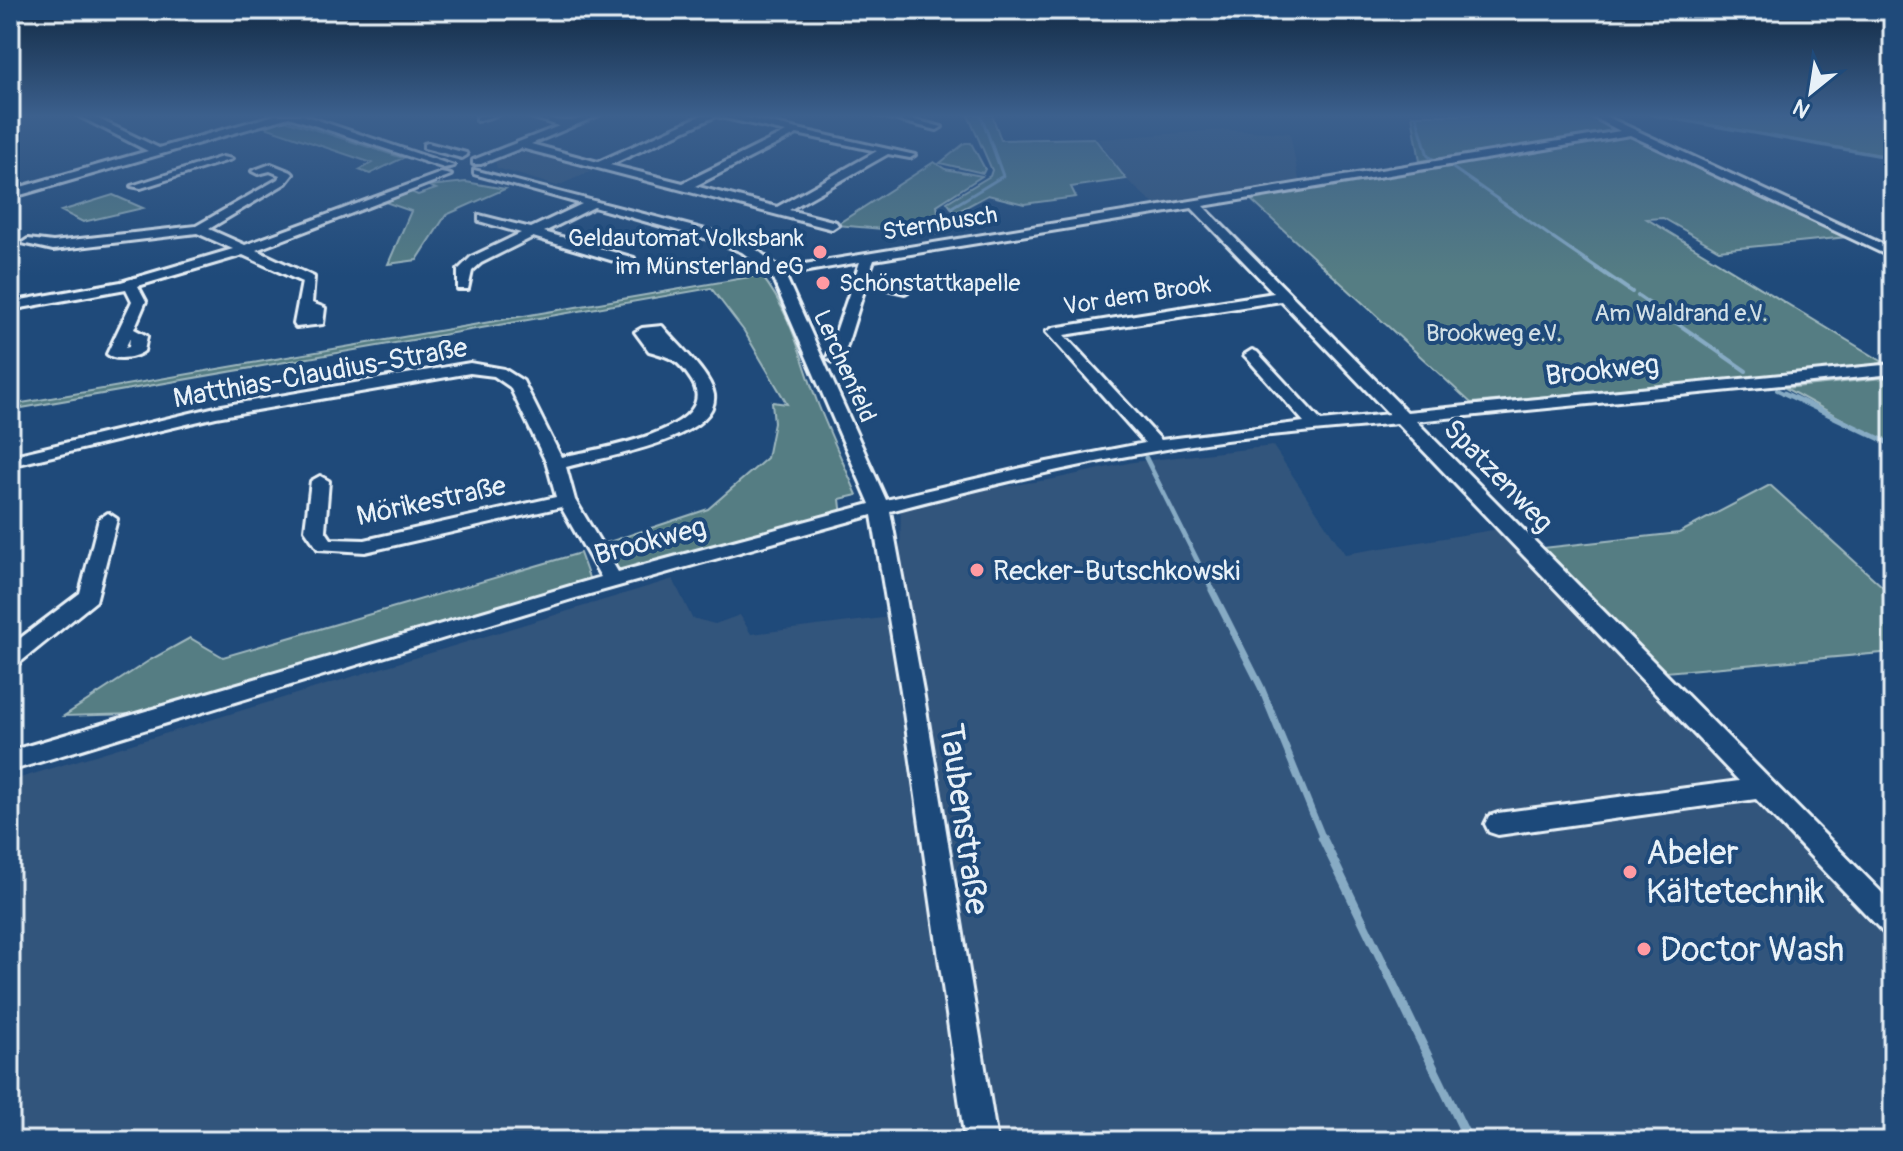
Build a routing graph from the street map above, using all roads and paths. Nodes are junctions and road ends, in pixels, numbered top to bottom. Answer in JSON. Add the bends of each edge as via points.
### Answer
{"nodes":[{"id":1,"x":98,"y":169,"type":"edge"},
{"id":2,"x":180,"y":169,"type":"edge"},
{"id":3,"x":196,"y":169,"type":"edge"},
{"id":4,"x":458,"y":169,"type":"edge"},
{"id":5,"x":467,"y":169,"type":"edge"},
{"id":6,"x":614,"y":169,"type":"edge"},
{"id":7,"x":721,"y":169,"type":"edge"},
{"id":8,"x":854,"y":169,"type":"edge"},
{"id":9,"x":1409,"y":169,"type":"edge"},
{"id":10,"x":1710,"y":169,"type":"edge"},
{"id":11,"x":462,"y":171,"type":"junction"},
{"id":12,"x":186,"y":172,"type":"junction"},
{"id":13,"x":285,"y":178,"type":"dead end"},
{"id":14,"x":22,"y":181,"type":"dead end"},
{"id":15,"x":137,"y":186,"type":"dead end"},
{"id":16,"x":34,"y":187,"type":"junction"},
{"id":17,"x":685,"y":187,"type":"junction"},
{"id":18,"x":10,"y":194,"type":"edge"},
{"id":19,"x":593,"y":203,"type":"junction"},
{"id":20,"x":1195,"y":204,"type":"junction"},
{"id":21,"x":779,"y":211,"type":"junction"},
{"id":22,"x":483,"y":218,"type":"dead end"},
{"id":23,"x":832,"y":225,"type":"dead end"},
{"id":24,"x":199,"y":229,"type":"junction"},
{"id":25,"x":533,"y":232,"type":"junction"},
{"id":26,"x":28,"y":243,"type":"dead end"},
{"id":27,"x":248,"y":250,"type":"junction"},
{"id":28,"x":1893,"y":254,"type":"edge"},
{"id":29,"x":868,"y":257,"type":"junction"},
{"id":30,"x":629,"y":261,"type":"dead end"},
{"id":31,"x":777,"y":272,"type":"junction"},
{"id":32,"x":862,"y":279,"type":"junction"},
{"id":33,"x":131,"y":285,"type":"junction"},
{"id":34,"x":463,"y":286,"type":"dead end"},
{"id":35,"x":905,"y":289,"type":"dead end"},
{"id":36,"x":1284,"y":296,"type":"junction"},
{"id":37,"x":10,"y":306,"type":"edge"},
{"id":38,"x":306,"y":306,"type":"dead end"},
{"id":39,"x":127,"y":332,"type":"dead end"},
{"id":40,"x":672,"y":351,"type":"dead end"},
{"id":41,"x":1252,"y":355,"type":"dead end"},
{"id":42,"x":835,"y":358,"type":"dead end"},
{"id":43,"x":1893,"y":369,"type":"edge"},
{"id":44,"x":1402,"y":417,"type":"junction"},
{"id":45,"x":1317,"y":426,"type":"junction"},
{"id":46,"x":1156,"y":445,"type":"junction"},
{"id":47,"x":10,"y":461,"type":"edge"},
{"id":48,"x":556,"y":464,"type":"junction"},
{"id":49,"x":320,"y":481,"type":"dead end"},
{"id":50,"x":566,"y":500,"type":"junction"},
{"id":51,"x":880,"y":507,"type":"junction"},
{"id":52,"x":108,"y":519,"type":"dead end"},
{"id":53,"x":612,"y":579,"type":"junction"},
{"id":54,"x":10,"y":658,"type":"edge"},
{"id":55,"x":10,"y":761,"type":"edge"},
{"id":56,"x":1760,"y":788,"type":"junction"},
{"id":57,"x":1498,"y":824,"type":"dead end"},
{"id":58,"x":1893,"y":923,"type":"edge"},
{"id":59,"x":981,"y":1141,"type":"edge"}],
"edges":[{"from":1,"to":16,"type":"street"},
{"from":2,"to":12,"type":"street"},
{"from":3,"to":12,"type":"street"},
{"from":4,"to":11,"type":"street","name":"Lerchenfeld"},
{"from":5,"to":11,"type":"street"},
{"from":6,"to":17,"type":"street"},
{"from":7,"to":17,"type":"street"},
{"from":8,"to":21,"type":"street"},
{"from":9,"to":20,"type":"street","name":"Sternbusch"},
{"from":10,"to":28,"type":"street"},
{"from":11,"to":19,"type":"street","name":"Lerchenfeld"},
{"from":11,"to":27,"type":"street"},
{"from":12,"to":15,"type":"street"},
{"from":13,"to":24,"type":"street"},
{"from":14,"to":16,"type":"street"},
{"from":16,"to":18,"type":"street"},
{"from":17,"to":21,"type":"street"},
{"from":19,"to":25,"type":"street"},
{"from":19,"to":31,"type":"street","name":"Lerchenfeld","via":[[720,238],[747,249]]},
{"from":20,"to":29,"type":"street","name":"Sternbusch"},
{"from":20,"to":36,"type":"street","name":"Spatzenweg"},
{"from":21,"to":23,"type":"street"},
{"from":22,"to":25,"type":"street"},
{"from":24,"to":26,"type":"street","via":[[53,246]]},
{"from":24,"to":27,"type":"street"},
{"from":25,"to":30,"type":"street"},
{"from":25,"to":34,"type":"street","via":[[468,265]]},
{"from":27,"to":33,"type":"street"},
{"from":27,"to":38,"type":"street","via":[[309,280]]},
{"from":29,"to":31,"type":"street","name":"Sternbusch"},
{"from":29,"to":32,"type":"street"},
{"from":31,"to":51,"type":"street","name":"Lerchenfeld"},
{"from":32,"to":35,"type":"street"},
{"from":32,"to":42,"type":"street"},
{"from":33,"to":37,"type":"street"},
{"from":33,"to":39,"type":"street","via":[[139,301]]},
{"from":36,"to":44,"type":"street","name":"Spatzenweg"},
{"from":36,"to":46,"type":"street","name":"Vor dem Brook","via":[[1053,332]]},
{"from":40,"to":48,"type":"street","via":[[703,383],[707,406],[668,435]]},
{"from":41,"to":45,"type":"street"},
{"from":43,"to":44,"type":"street","name":"Brookweg"},
{"from":44,"to":45,"type":"street","name":"Brookweg"},
{"from":44,"to":56,"type":"street","name":"Spatzenweg"},
{"from":45,"to":46,"type":"street","name":"Brookweg"},
{"from":46,"to":51,"type":"street","name":"Brookweg"},
{"from":47,"to":48,"type":"street","name":"Matthias-Claudius-Straße","via":[[216,412],[470,368],[514,380]]},
{"from":48,"to":50,"type":"street","name":"Matthias-Claudius-Straße"},
{"from":49,"to":50,"type":"street","name":"Mörikestraße","via":[[315,530],[325,545],[365,546]]},
{"from":50,"to":53,"type":"street","name":"Matthias-Claudius-Straße"},
{"from":51,"to":53,"type":"street","name":"Brookweg"},
{"from":51,"to":59,"type":"street","name":"Taubenstraße"},
{"from":52,"to":54,"type":"street","via":[[89,596]]},
{"from":53,"to":55,"type":"street","name":"Brookweg"},
{"from":56,"to":57,"type":"street"},
{"from":56,"to":58,"type":"street","name":"Spatzenweg"}]}
